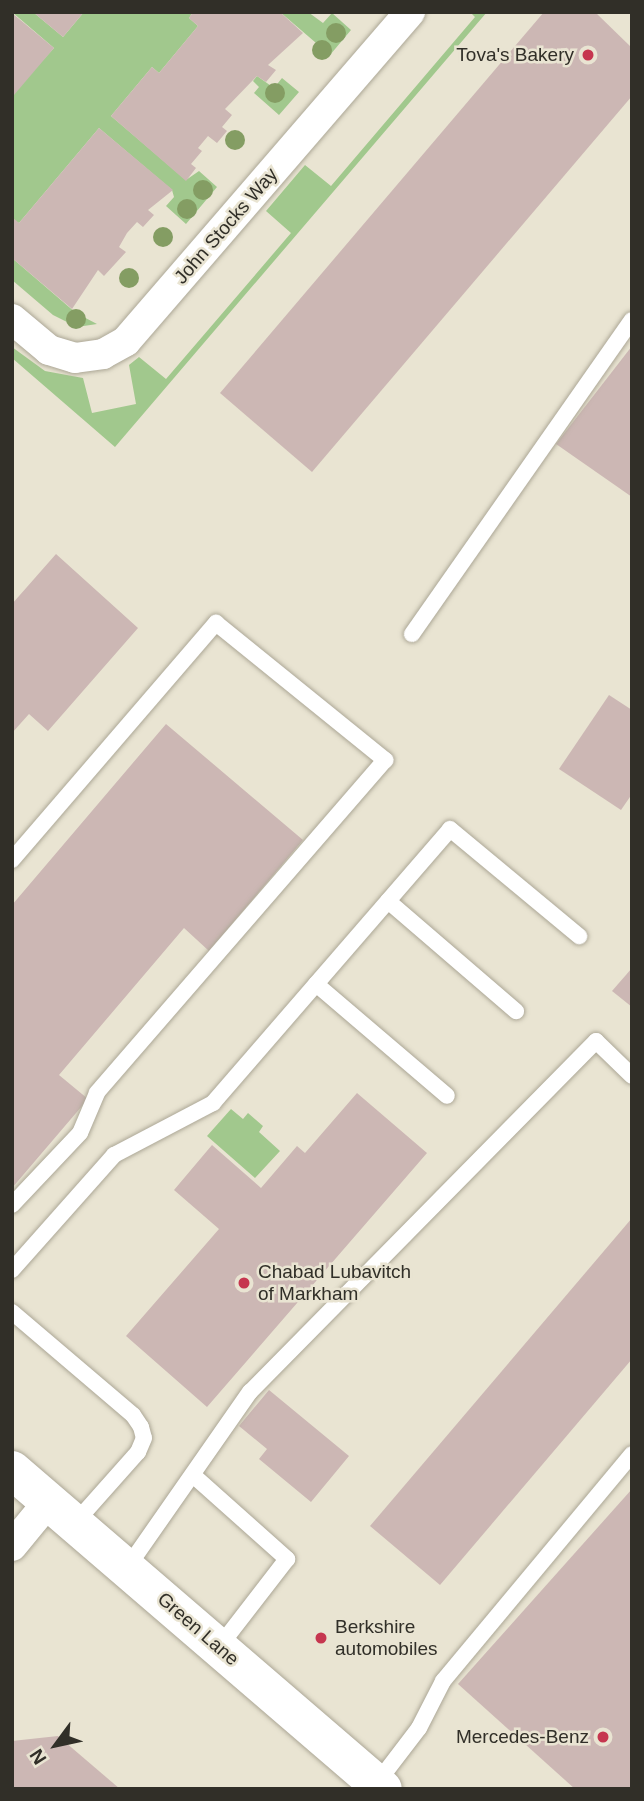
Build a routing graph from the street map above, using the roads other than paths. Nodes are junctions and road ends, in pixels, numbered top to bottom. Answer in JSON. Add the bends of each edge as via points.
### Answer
{"nodes":[{"id":1,"x":410,"y":12,"type":"edge"},
{"id":2,"x":12,"y":320,"type":"edge"},
{"id":3,"x":632,"y":320,"type":"edge"},
{"id":4,"x":412,"y":634,"type":"dead end"},
{"id":5,"x":12,"y":860,"type":"edge"},
{"id":6,"x":388,"y":901,"type":"junction"},
{"id":7,"x":579,"y":936,"type":"dead end"},
{"id":8,"x":316,"y":984,"type":"junction"},
{"id":9,"x":516,"y":1011,"type":"dead end"},
{"id":10,"x":632,"y":1076,"type":"edge"},
{"id":11,"x":447,"y":1096,"type":"dead end"},
{"id":12,"x":12,"y":1205,"type":"edge"},
{"id":13,"x":12,"y":1270,"type":"edge"},
{"id":14,"x":12,"y":1312,"type":"edge"},
{"id":15,"x":632,"y":1454,"type":"edge"},
{"id":16,"x":12,"y":1470,"type":"edge"},
{"id":17,"x":194,"y":1476,"type":"junction"},
{"id":18,"x":62,"y":1512,"type":"junction"},
{"id":19,"x":12,"y":1546,"type":"edge"},
{"id":20,"x":127,"y":1568,"type":"junction"},
{"id":21,"x":219,"y":1647,"type":"junction"},
{"id":22,"x":380,"y":1786,"type":"edge"}],
"edges":[{"from":1,"to":2,"type":"street","name":"John Stocks Way","via":[[126,341],[103,354],[75,358],[49,350]]},
{"from":3,"to":4,"type":"lane"},
{"from":5,"to":12,"type":"lane","via":[[216,623],[385,760],[97,1093],[80,1133]]},
{"from":6,"to":7,"type":"lane","via":[[450,829]]},
{"from":6,"to":8,"type":"lane"},
{"from":6,"to":9,"type":"lane"},
{"from":8,"to":11,"type":"lane"},
{"from":8,"to":13,"type":"lane","via":[[213,1103],[114,1155]]},
{"from":10,"to":17,"type":"lane","via":[[596,1041],[250,1392]]},
{"from":14,"to":18,"type":"lane","via":[[133,1415],[144,1438],[138,1452]]},
{"from":15,"to":22,"type":"lane","via":[[443,1682]]},
{"from":16,"to":18,"type":"street","name":"Green Lane"},
{"from":17,"to":20,"type":"lane"},
{"from":17,"to":21,"type":"lane","via":[[287,1559]]},
{"from":18,"to":19,"type":"street"},
{"from":18,"to":20,"type":"street","name":"Green Lane"},
{"from":20,"to":21,"type":"street","name":"Green Lane"},
{"from":21,"to":22,"type":"street","name":"Green Lane"}]}
